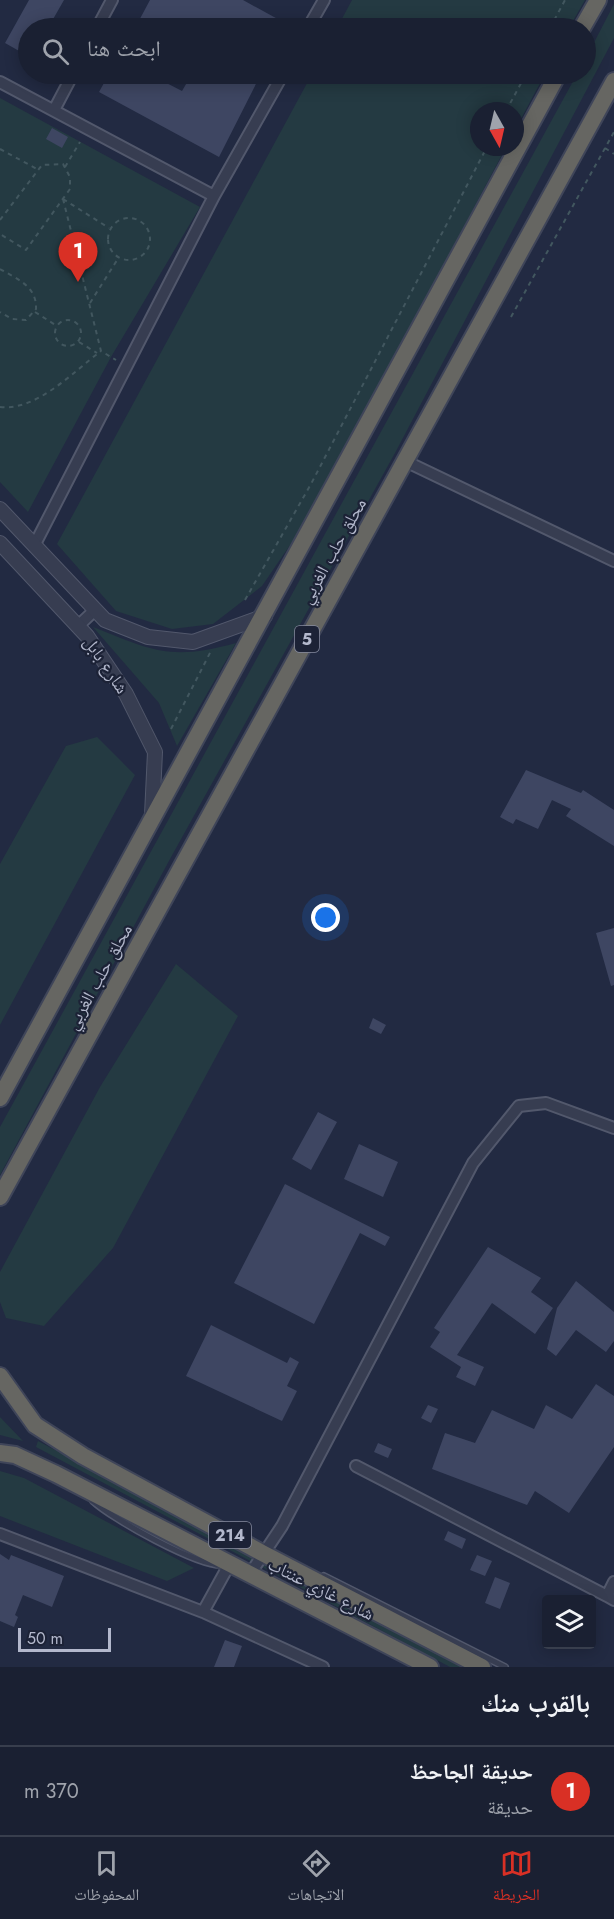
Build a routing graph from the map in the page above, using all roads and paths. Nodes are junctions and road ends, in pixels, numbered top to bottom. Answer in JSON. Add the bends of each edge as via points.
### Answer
{"nodes":[{"id":1,"x":112,"y":0,"type":"edge"},
{"id":2,"x":324,"y":0,"type":"edge"},
{"id":3,"x":565,"y":0,"type":"edge"},
{"id":4,"x":598,"y":0,"type":"edge"},
{"id":5,"x":102,"y":18,"type":"edge"},
{"id":6,"x":314,"y":18,"type":"edge"},
{"id":7,"x":555,"y":18,"type":"edge"},
{"id":8,"x":588,"y":18,"type":"edge"},
{"id":9,"x":614,"y":81,"type":"edge"},
{"id":10,"x":0,"y":82,"type":"edge"},
{"id":11,"x":68,"y":84,"type":"edge"},
{"id":12,"x":277,"y":84,"type":"edge"},
{"id":13,"x":521,"y":84,"type":"edge"},
{"id":14,"x":553,"y":84,"type":"edge"},
{"id":15,"x":511,"y":102,"type":"edge"},
{"id":16,"x":54,"y":110,"type":"junction"},
{"id":17,"x":614,"y":132,"type":"edge"},
{"id":18,"x":80,"y":142,"type":"dead end"},
{"id":19,"x":605,"y":148,"type":"junction"},
{"id":20,"x":0,"y":149,"type":"edge"},
{"id":21,"x":614,"y":154,"type":"edge"},
{"id":22,"x":482,"y":156,"type":"edge"},
{"id":23,"x":64,"y":167,"type":"junction"},
{"id":24,"x":37,"y":169,"type":"junction"},
{"id":25,"x":214,"y":196,"type":"junction"},
{"id":26,"x":63,"y":199,"type":"junction"},
{"id":27,"x":1,"y":218,"type":"edge"},
{"id":28,"x":110,"y":229,"type":"junction"},
{"id":29,"x":0,"y":234,"type":"edge"},
{"id":30,"x":119,"y":258,"type":"junction"},
{"id":31,"x":0,"y":269,"type":"edge"},
{"id":32,"x":90,"y":304,"type":"junction"},
{"id":33,"x":0,"y":312,"type":"edge"},
{"id":34,"x":34,"y":312,"type":"junction"},
{"id":35,"x":511,"y":317,"type":"dead end"},
{"id":36,"x":57,"y":326,"type":"junction"},
{"id":37,"x":79,"y":342,"type":"junction"},
{"id":38,"x":101,"y":351,"type":"junction"},
{"id":39,"x":98,"y":354,"type":"junction"},
{"id":40,"x":127,"y":366,"type":"junction"},
{"id":41,"x":0,"y":407,"type":"edge"},
{"id":42,"x":405,"y":461,"type":"junction"},
{"id":43,"x":0,"y":509,"type":"edge"},
{"id":44,"x":0,"y":543,"type":"edge"},
{"id":45,"x":34,"y":546,"type":"junction"},
{"id":46,"x":614,"y":561,"type":"edge"},
{"id":47,"x":245,"y":600,"type":"dead end"},
{"id":48,"x":95,"y":610,"type":"junction"},
{"id":49,"x":264,"y":616,"type":"junction"},
{"id":50,"x":78,"y":626,"type":"junction"},
{"id":51,"x":212,"y":649,"type":"dead end"},
{"id":52,"x":171,"y":729,"type":"dead end"},
{"id":53,"x":152,"y":815,"type":"junction"},
{"id":54,"x":0,"y":1098,"type":"edge"},
{"id":55,"x":614,"y":1128,"type":"edge"},
{"id":56,"x":0,"y":1197,"type":"edge"},
{"id":57,"x":0,"y":1376,"type":"edge"},
{"id":58,"x":0,"y":1453,"type":"edge"},
{"id":59,"x":356,"y":1466,"type":"dead end"},
{"id":60,"x":0,"y":1534,"type":"edge"},
{"id":61,"x":270,"y":1558,"type":"junction"},
{"id":62,"x":230,"y":1563,"type":"junction"},
{"id":63,"x":302,"y":1565,"type":"dead end"},
{"id":64,"x":312,"y":1570,"type":"dead end"},
{"id":65,"x":250,"y":1574,"type":"junction"},
{"id":66,"x":614,"y":1582,"type":"edge"},
{"id":67,"x":610,"y":1598,"type":"edge"},
{"id":68,"x":203,"y":1612,"type":"junction"},
{"id":69,"x":323,"y":1667,"type":"edge"},
{"id":70,"x":430,"y":1667,"type":"edge"},
{"id":71,"x":482,"y":1667,"type":"edge"},
{"id":72,"x":505,"y":1667,"type":"edge"}],
"edges":[{"from":1,"to":5,"type":"street"},
{"from":2,"to":6,"type":"street"},
{"from":3,"to":7,"type":"path"},
{"from":4,"to":8,"type":"highway"},
{"from":9,"to":42,"type":"highway","name":"محلق حلب الغربي","number":"5"},
{"from":10,"to":16,"type":"street"},
{"from":11,"to":16,"type":"street"},
{"from":12,"to":25,"type":"street"},
{"from":13,"to":15,"type":"path"},
{"from":14,"to":49,"type":"highway","name":"محلق حلب الغربي"},
{"from":16,"to":25,"type":"street"},
{"from":17,"to":19,"type":"path"},
{"from":18,"to":23,"type":"path"},
{"from":19,"to":21,"type":"path"},
{"from":19,"to":35,"type":"path"},
{"from":20,"to":24,"type":"path"},
{"from":22,"to":47,"type":"path","via":[[311,484]]},
{"from":23,"to":24,"type":"path","via":[[48,162]]},
{"from":23,"to":26,"type":"path","via":[[71,183]]},
{"from":24,"to":27,"type":"path"},
{"from":25,"to":40,"type":"street"},
{"from":26,"to":28,"type":"path"},
{"from":26,"to":29,"type":"path","via":[[26,250]]},
{"from":26,"to":32,"type":"path"},
{"from":28,"to":30,"type":"path","via":[[108,245]]},
{"from":28,"to":30,"type":"path","via":[[117,220],[131,217],[148,230],[150,244],[142,256]]},
{"from":30,"to":32,"type":"path"},
{"from":31,"to":34,"type":"path","via":[[32,290]]},
{"from":32,"to":38,"type":"path"},
{"from":33,"to":34,"type":"path","via":[[18,321],[26,320]]},
{"from":34,"to":36,"type":"path"},
{"from":36,"to":37,"type":"path","via":[[58,343],[66,347]]},
{"from":36,"to":37,"type":"path","via":[[68,320],[76,323],[82,334]]},
{"from":37,"to":39,"type":"path"},
{"from":38,"to":39,"type":"path"},
{"from":38,"to":40,"type":"path"},
{"from":39,"to":41,"type":"path","via":[[48,391],[20,406]]},
{"from":40,"to":45,"type":"street"},
{"from":42,"to":46,"type":"street"},
{"from":42,"to":56,"type":"highway","name":"محلق حلب الغربي","number":"5"},
{"from":43,"to":45,"type":"street"},
{"from":44,"to":50,"type":"street","name":"شارع بابل"},
{"from":45,"to":48,"type":"street"},
{"from":48,"to":49,"type":"street","via":[[105,620],[148,637],[194,642]]},
{"from":48,"to":50,"type":"street"},
{"from":49,"to":53,"type":"highway","name":"محلق حلب الغربي"},
{"from":50,"to":53,"type":"street","name":"شارع بابل","via":[[126,694],[154,752]]},
{"from":51,"to":52,"type":"path"},
{"from":53,"to":54,"type":"highway","name":"محلق حلب الغربي"},
{"from":55,"to":61,"type":"street","via":[[546,1103],[519,1106],[473,1163],[282,1526]]},
{"from":57,"to":61,"type":"highway","number":"214","via":[[35,1425],[83,1456]]},
{"from":58,"to":62,"type":"highway","name":"شارع غازي عنتاب","number":"214","via":[[15,1455],[80,1486]]},
{"from":59,"to":67,"type":"street"},
{"from":60,"to":68,"type":"street"},
{"from":61,"to":63,"type":"lane"},
{"from":61,"to":65,"type":"street"},
{"from":61,"to":71,"type":"highway","number":"214"},
{"from":62,"to":65,"type":"highway","name":"شارع غازي عنتاب","number":"214"},
{"from":62,"to":68,"type":"street"},
{"from":64,"to":72,"type":"lane"},
{"from":65,"to":70,"type":"highway","name":"شارع غازي عنتاب","number":"214"},
{"from":66,"to":67,"type":"street"},
{"from":68,"to":69,"type":"street"}]}
